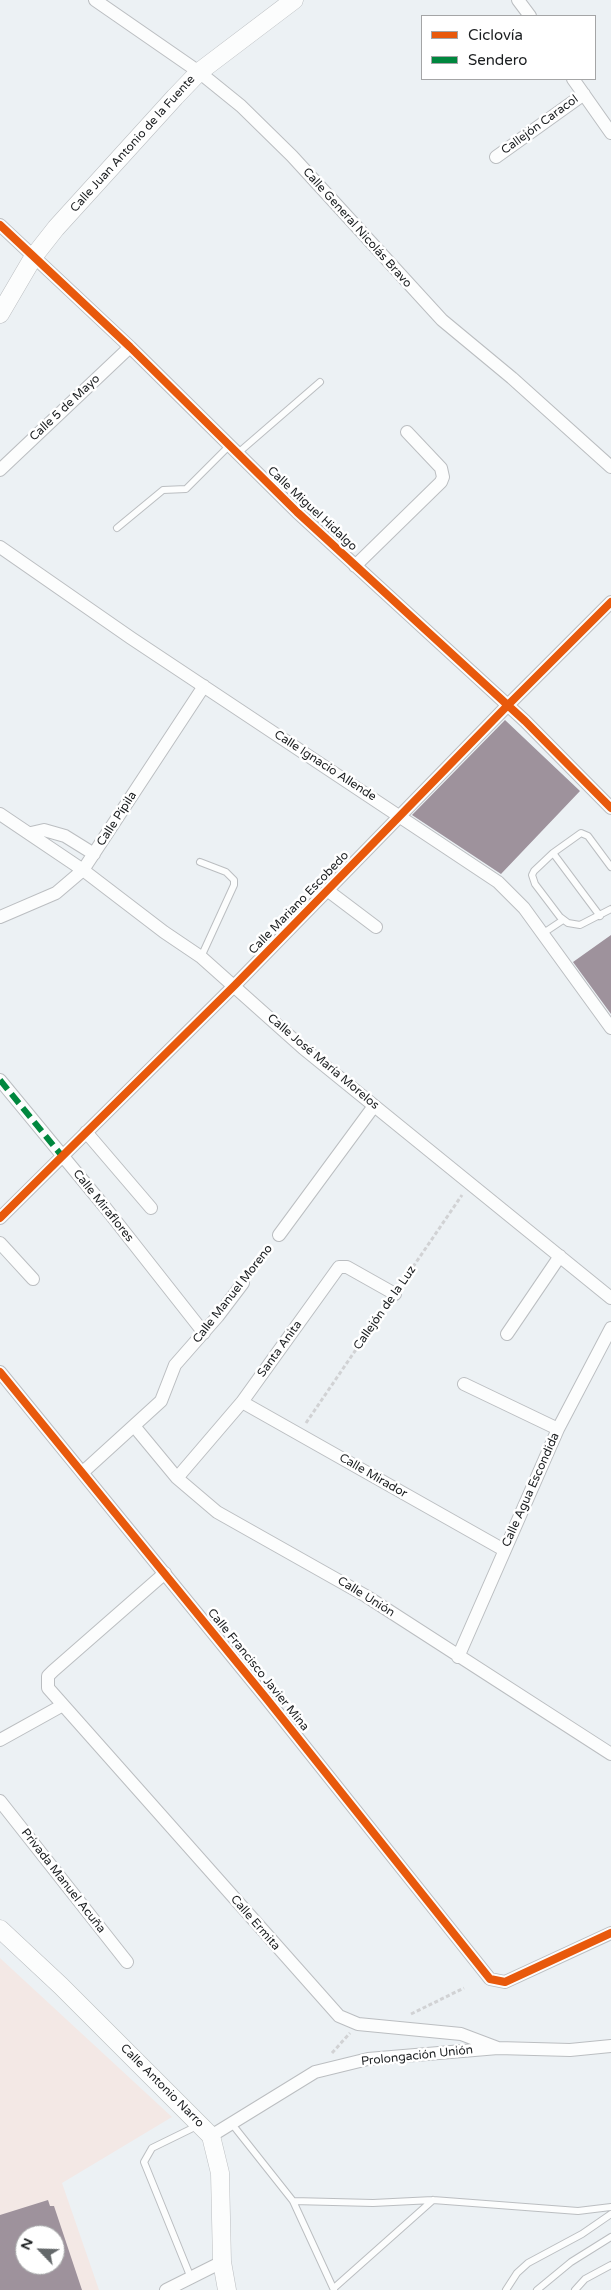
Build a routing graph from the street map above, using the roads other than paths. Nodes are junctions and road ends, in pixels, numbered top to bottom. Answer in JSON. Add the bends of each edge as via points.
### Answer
{"nodes":[{"id":1,"x":95,"y":0,"type":"edge"},
{"id":2,"x":294,"y":0,"type":"edge"},
{"id":3,"x":518,"y":0,"type":"edge"},
{"id":4,"x":529,"y":15,"type":"edge"},
{"id":5,"x":199,"y":72,"type":"junction"},
{"id":6,"x":575,"y":80,"type":"edge"},
{"id":7,"x":584,"y":94,"type":"junction"},
{"id":8,"x":611,"y":133,"type":"edge"},
{"id":9,"x":496,"y":157,"type":"dead end"},
{"id":10,"x":0,"y":225,"type":"edge"},
{"id":11,"x":34,"y":256,"type":"junction"},
{"id":12,"x":0,"y":314,"type":"edge"},
{"id":13,"x":130,"y":347,"type":"junction"},
{"id":14,"x":320,"y":382,"type":"dead end"},
{"id":15,"x":407,"y":432,"type":"dead end"},
{"id":16,"x":233,"y":450,"type":"junction"},
{"id":17,"x":611,"y":467,"type":"edge"},
{"id":18,"x":0,"y":470,"type":"edge"},
{"id":19,"x":116,"y":528,"type":"dead end"},
{"id":20,"x":0,"y":547,"type":"edge"},
{"id":21,"x":355,"y":566,"type":"junction"},
{"id":22,"x":611,"y":602,"type":"edge"},
{"id":23,"x":204,"y":686,"type":"junction"},
{"id":24,"x":508,"y":705,"type":"junction"},
{"id":25,"x":611,"y":808,"type":"edge"},
{"id":26,"x":0,"y":814,"type":"edge"},
{"id":27,"x":400,"y":816,"type":"junction"},
{"id":28,"x":31,"y":833,"type":"junction"},
{"id":29,"x":553,"y":853,"type":"junction"},
{"id":30,"x":94,"y":854,"type":"junction"},
{"id":31,"x":200,"y":862,"type":"dead end"},
{"id":32,"x":611,"y":867,"type":"edge"},
{"id":33,"x":83,"y":870,"type":"junction"},
{"id":34,"x":327,"y":890,"type":"junction"},
{"id":35,"x":611,"y":909,"type":"edge"},
{"id":36,"x":600,"y":916,"type":"junction"},
{"id":37,"x":0,"y":917,"type":"edge"},
{"id":38,"x":563,"y":920,"type":"junction"},
{"id":39,"x":376,"y":927,"type":"dead end"},
{"id":40,"x":542,"y":934,"type":"junction"},
{"id":41,"x":201,"y":957,"type":"junction"},
{"id":42,"x":235,"y":985,"type":"junction"},
{"id":43,"x":611,"y":1028,"type":"edge"},
{"id":44,"x":0,"y":1080,"type":"edge"},
{"id":45,"x":374,"y":1106,"type":"junction"},
{"id":46,"x":86,"y":1132,"type":"junction"},
{"id":47,"x":62,"y":1156,"type":"junction"},
{"id":48,"x":151,"y":1208,"type":"dead end"},
{"id":49,"x":0,"y":1218,"type":"edge"},
{"id":50,"x":279,"y":1234,"type":"road end"},
{"id":51,"x":0,"y":1243,"type":"edge"},
{"id":52,"x":560,"y":1256,"type":"junction"},
{"id":53,"x":33,"y":1279,"type":"dead end"},
{"id":54,"x":243,"y":1283,"type":"road end"},
{"id":55,"x":395,"y":1294,"type":"road end"},
{"id":56,"x":611,"y":1298,"type":"edge"},
{"id":57,"x":611,"y":1328,"type":"edge"},
{"id":58,"x":204,"y":1333,"type":"junction"},
{"id":59,"x":507,"y":1334,"type":"dead end"},
{"id":60,"x":0,"y":1372,"type":"edge"},
{"id":61,"x":464,"y":1384,"type":"dead end"},
{"id":62,"x":242,"y":1402,"type":"junction"},
{"id":63,"x":134,"y":1426,"type":"junction"},
{"id":64,"x":558,"y":1429,"type":"junction"},
{"id":65,"x":83,"y":1472,"type":"junction"},
{"id":66,"x":177,"y":1478,"type":"junction"},
{"id":67,"x":504,"y":1550,"type":"junction"},
{"id":68,"x":165,"y":1573,"type":"junction"},
{"id":69,"x":458,"y":1657,"type":"junction"},
{"id":70,"x":63,"y":1705,"type":"junction"},
{"id":71,"x":0,"y":1740,"type":"edge"},
{"id":72,"x":611,"y":1754,"type":"edge"},
{"id":73,"x":0,"y":1801,"type":"edge"},
{"id":74,"x":0,"y":1929,"type":"edge"},
{"id":75,"x":611,"y":1934,"type":"edge"},
{"id":76,"x":127,"y":1962,"type":"dead end"},
{"id":77,"x":611,"y":2046,"type":"edge"},
{"id":78,"x":498,"y":2048,"type":"junction"},
{"id":79,"x":232,"y":2124,"type":"junction"},
{"id":80,"x":206,"y":2130,"type":"junction"},
{"id":81,"x":433,"y":2200,"type":"junction"},
{"id":82,"x":293,"y":2201,"type":"junction"},
{"id":83,"x":611,"y":2207,"type":"edge"},
{"id":84,"x":611,"y":2214,"type":"edge"},
{"id":85,"x":611,"y":2238,"type":"edge"},
{"id":86,"x":222,"y":2262,"type":"junction"},
{"id":87,"x":611,"y":2265,"type":"edge"},
{"id":88,"x":191,"y":2278,"type":"junction"},
{"id":89,"x":334,"y":2289,"type":"edge"},
{"id":90,"x":166,"y":2290,"type":"edge"},
{"id":91,"x":227,"y":2290,"type":"edge"},
{"id":92,"x":506,"y":2290,"type":"edge"},
{"id":93,"x":537,"y":2290,"type":"edge"},
{"id":94,"x":575,"y":2290,"type":"edge"}],
"edges":[{"from":1,"to":5,"type":"street","name":"Calle General Nicolás Bravo"},
{"from":2,"to":5,"type":"street","name":"Calle Juan Antonio de la Fuente"},
{"from":3,"to":4,"type":"street"},
{"from":5,"to":11,"type":"street","name":"Calle Juan Antonio de la Fuente"},
{"from":5,"to":17,"type":"street","name":"Calle General Nicolás Bravo","via":[[242,106],[292,156],[442,320]]},
{"from":6,"to":7,"type":"street"},
{"from":7,"to":8,"type":"street"},
{"from":7,"to":9,"type":"street","name":"Callejón Caracol"},
{"from":10,"to":11,"type":"street","name":"Calle Miguel Hidalgo"},
{"from":11,"to":12,"type":"street","name":"Calle Juan Antonio de la Fuente"},
{"from":11,"to":13,"type":"street","name":"Calle Miguel Hidalgo"},
{"from":13,"to":16,"type":"street","name":"Calle Miguel Hidalgo"},
{"from":13,"to":18,"type":"street","name":"Calle 5 de Mayo"},
{"from":14,"to":16,"type":"lane"},
{"from":15,"to":21,"type":"street","via":[[441,468],[443,477]]},
{"from":16,"to":19,"type":"lane","via":[[186,489],[163,490]]},
{"from":16,"to":21,"type":"street","name":"Calle Miguel Hidalgo"},
{"from":20,"to":23,"type":"street","name":"Calle Ignacio Allende"},
{"from":21,"to":24,"type":"street","name":"Calle Miguel Hidalgo"},
{"from":22,"to":24,"type":"street","name":"Calle Mariano Escobedo"},
{"from":23,"to":27,"type":"street","name":"Calle Ignacio Allende"},
{"from":23,"to":30,"type":"street","name":"Calle Pípila"},
{"from":24,"to":25,"type":"street","name":"Calle Miguel Hidalgo"},
{"from":24,"to":27,"type":"street","name":"Calle Mariano Escobedo"},
{"from":26,"to":28,"type":"street","name":"Calle José María Morelos"},
{"from":27,"to":34,"type":"street","name":"Calle Mariano Escobedo"},
{"from":27,"to":40,"type":"street","name":"Calle Ignacio Allende","via":[[498,882],[524,908]]},
{"from":28,"to":30,"type":"street","via":[[44,830],[65,836]]},
{"from":28,"to":33,"type":"street","name":"Calle José María Morelos"},
{"from":29,"to":32,"type":"lane","via":[[581,833],[588,836]]},
{"from":29,"to":36,"type":"lane"},
{"from":29,"to":38,"type":"lane","via":[[534,871],[533,880]]},
{"from":30,"to":33,"type":"street","name":"Calle Pípila"},
{"from":31,"to":41,"type":"lane","via":[[226,872],[234,880]]},
{"from":33,"to":37,"type":"street","name":"Calle Pípila","via":[[56,893]]},
{"from":33,"to":41,"type":"street","name":"Calle José María Morelos"},
{"from":34,"to":39,"type":"street"},
{"from":34,"to":42,"type":"street","name":"Calle Mariano Escobedo"},
{"from":35,"to":36,"type":"lane"},
{"from":36,"to":38,"type":"lane","via":[[580,925]]},
{"from":38,"to":40,"type":"lane"},
{"from":40,"to":43,"type":"street","name":"Calle Ignacio Allende"},
{"from":41,"to":42,"type":"street","name":"Calle José María Morelos"},
{"from":42,"to":45,"type":"street","name":"Calle José María Morelos","via":[[303,1048]]},
{"from":42,"to":46,"type":"street","name":"Calle Mariano Escobedo"},
{"from":44,"to":47,"type":"street","name":"Calle Miraflores"},
{"from":45,"to":50,"type":"street","name":"Calle Manuel Moreno"},
{"from":45,"to":52,"type":"street","name":"Calle José María Morelos"},
{"from":46,"to":47,"type":"street","name":"Calle Mariano Escobedo"},
{"from":46,"to":48,"type":"street"},
{"from":47,"to":49,"type":"street","name":"Calle Mariano Escobedo"},
{"from":47,"to":58,"type":"street","name":"Calle Miraflores"},
{"from":51,"to":53,"type":"street"},
{"from":52,"to":56,"type":"street","name":"Calle José María Morelos"},
{"from":52,"to":59,"type":"street"},
{"from":54,"to":58,"type":"street","name":"Calle Manuel Moreno"},
{"from":55,"to":62,"type":"street","name":"Santa Anita","via":[[347,1267],[339,1267]]},
{"from":57,"to":64,"type":"street","name":"Calle Agua Escondida"},
{"from":58,"to":63,"type":"street","name":"Calle Manuel Moreno","via":[[175,1365],[160,1401]]},
{"from":60,"to":65,"type":"street","name":"Calle Francisco Javier Mina"},
{"from":61,"to":64,"type":"street"},
{"from":62,"to":66,"type":"street","name":"Santa Anita"},
{"from":62,"to":67,"type":"street","name":"Calle Mirador"},
{"from":63,"to":65,"type":"street","name":"Calle Manuel Moreno"},
{"from":63,"to":66,"type":"street","name":"Calle Unión"},
{"from":64,"to":67,"type":"street","name":"Calle Agua Escondida"},
{"from":65,"to":68,"type":"street","name":"Calle Francisco Javier Mina"},
{"from":66,"to":69,"type":"street","name":"Calle Unión","via":[[217,1512],[328,1573]]},
{"from":67,"to":69,"type":"street","name":"Calle Agua Escondida"},
{"from":68,"to":70,"type":"street","name":"Calle Ermita","via":[[48,1676],[48,1688]]},
{"from":68,"to":75,"type":"street","name":"Calle Francisco Javier Mina","via":[[483,1973],[497,1982],[505,1982]]},
{"from":69,"to":72,"type":"street","name":"Calle Unión"},
{"from":70,"to":71,"type":"street"},
{"from":70,"to":78,"type":"street","name":"Calle Ermita","via":[[339,2016],[358,2024],[461,2034]]},
{"from":73,"to":76,"type":"street","name":"Privada Manuel Acuña"},
{"from":74,"to":80,"type":"street","name":"Calle Antonio Narro"},
{"from":77,"to":78,"type":"street","name":"Prolongación Unión","via":[[570,2050]]},
{"from":78,"to":79,"type":"street","name":"Prolongación Unión","via":[[368,2059],[315,2072]]},
{"from":79,"to":80,"type":"street","name":"Prolongación Unión"},
{"from":79,"to":82,"type":"lane"},
{"from":80,"to":86,"type":"street","name":"Calle Antonio Narro","via":[[220,2173]]},
{"from":80,"to":88,"type":"lane","via":[[152,2148],[144,2162]]},
{"from":81,"to":82,"type":"lane","via":[[373,2204]]},
{"from":81,"to":83,"type":"lane","via":[[578,2211]]},
{"from":81,"to":89,"type":"lane"},
{"from":82,"to":89,"type":"lane"},
{"from":84,"to":92,"type":"lane","via":[[528,2263]]},
{"from":85,"to":93,"type":"lane","via":[[571,2262]]},
{"from":86,"to":88,"type":"street"},
{"from":86,"to":91,"type":"street","name":"Calle Antonio Narro"},
{"from":87,"to":94,"type":"lane","via":[[585,2279]]},
{"from":88,"to":90,"type":"street"}]}
